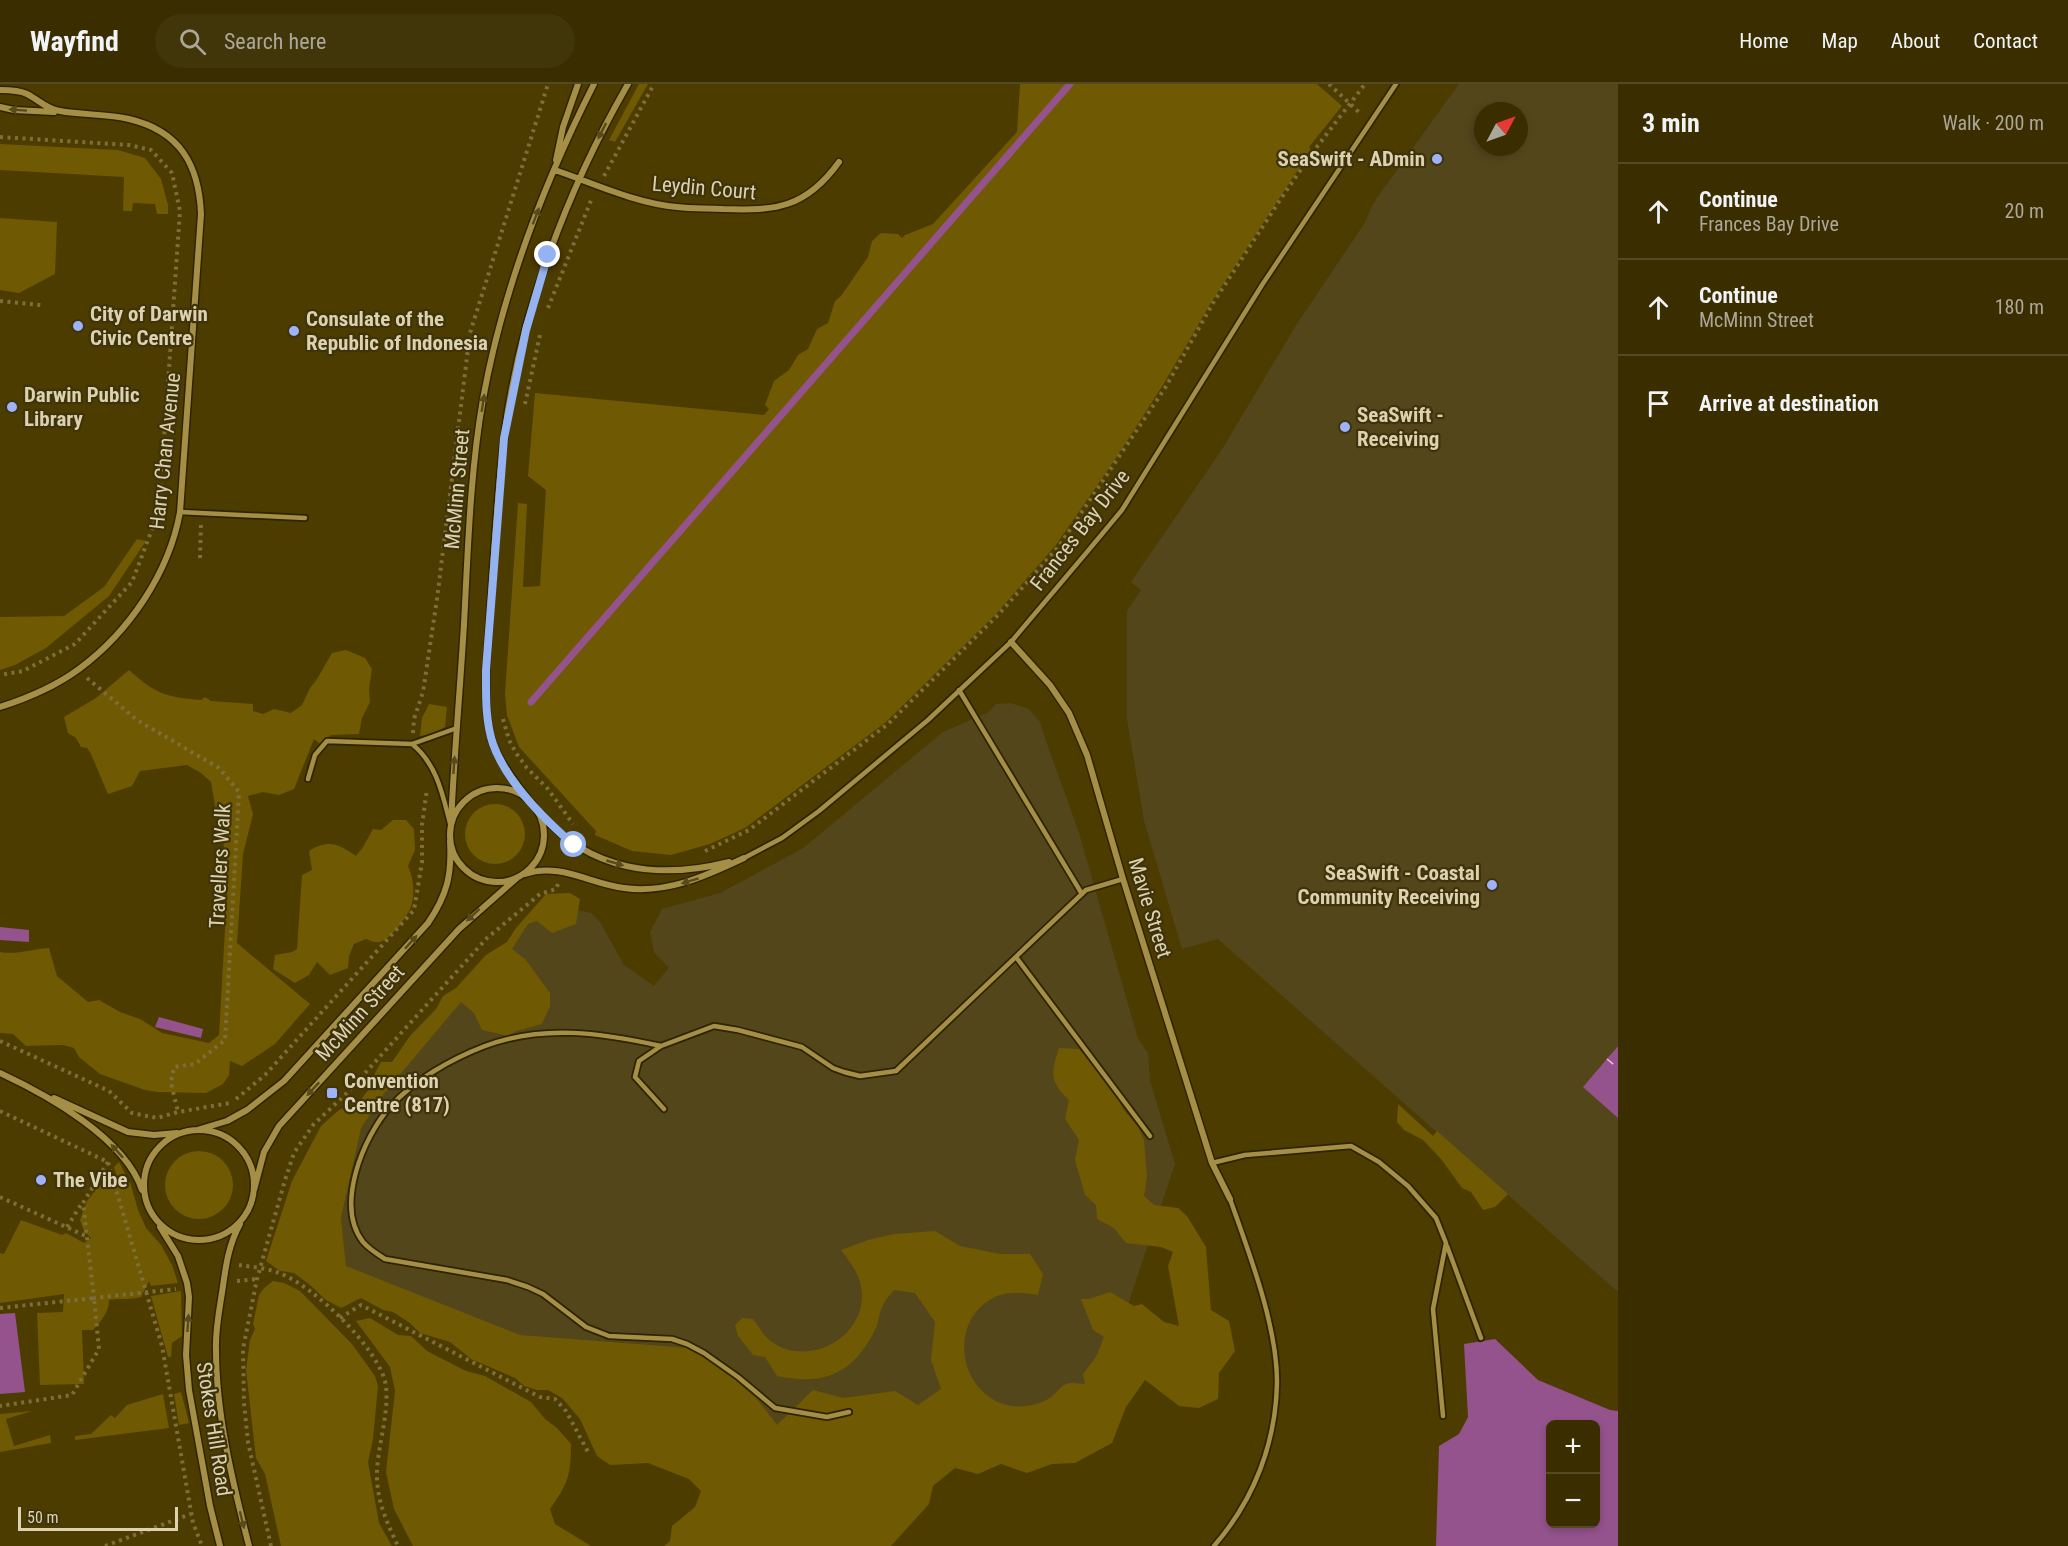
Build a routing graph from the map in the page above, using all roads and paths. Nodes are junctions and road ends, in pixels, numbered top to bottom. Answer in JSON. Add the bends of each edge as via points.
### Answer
{"nodes":[{"id":1,"x":20,"y":84,"type":"edge"},
{"id":2,"x":548,"y":84,"type":"edge"},
{"id":3,"x":578,"y":84,"type":"edge"},
{"id":4,"x":594,"y":84,"type":"edge"},
{"id":5,"x":627,"y":84,"type":"edge"},
{"id":6,"x":654,"y":84,"type":"edge"},
{"id":7,"x":1329,"y":84,"type":"edge"},
{"id":8,"x":1365,"y":84,"type":"edge"},
{"id":9,"x":1396,"y":84,"type":"edge"},
{"id":10,"x":0,"y":90,"type":"edge"},
{"id":11,"x":27,"y":94,"type":"junction"},
{"id":12,"x":1349,"y":105,"type":"junction"},
{"id":13,"x":0,"y":107,"type":"edge"},
{"id":14,"x":79,"y":113,"type":"junction"},
{"id":15,"x":1371,"y":122,"type":"junction"},
{"id":16,"x":0,"y":138,"type":"edge"},
{"id":17,"x":839,"y":162,"type":"dead end"},
{"id":18,"x":555,"y":170,"type":"junction"},
{"id":19,"x":603,"y":177,"type":"dead end"},
{"id":20,"x":580,"y":178,"type":"junction"},
{"id":21,"x":592,"y":198,"type":"dead end"},
{"id":22,"x":0,"y":301,"type":"edge"},
{"id":23,"x":41,"y":305,"type":"dead end"},
{"id":24,"x":545,"y":315,"type":"dead end"},
{"id":25,"x":542,"y":326,"type":"dead end"},
{"id":26,"x":524,"y":413,"type":"dead end"},
{"id":27,"x":180,"y":512,"type":"junction"},
{"id":28,"x":202,"y":514,"type":"junction"},
{"id":29,"x":306,"y":518,"type":"dead end"},
{"id":30,"x":200,"y":558,"type":"dead end"},
{"id":31,"x":1011,"y":642,"type":"junction"},
{"id":32,"x":78,"y":670,"type":"junction"},
{"id":33,"x":0,"y":675,"type":"edge"},
{"id":34,"x":959,"y":690,"type":"junction"},
{"id":35,"x":0,"y":707,"type":"edge"},
{"id":36,"x":502,"y":715,"type":"dead end"},
{"id":37,"x":457,"y":728,"type":"junction"},
{"id":38,"x":412,"y":744,"type":"junction"},
{"id":39,"x":308,"y":779,"type":"dead end"},
{"id":40,"x":425,"y":781,"type":"dead end"},
{"id":41,"x":528,"y":799,"type":"junction"},
{"id":42,"x":535,"y":807,"type":"junction"},
{"id":43,"x":451,"y":825,"type":"junction"},
{"id":44,"x":580,"y":831,"type":"dead end"},
{"id":45,"x":450,"y":841,"type":"junction"},
{"id":46,"x":697,"y":854,"type":"dead end"},
{"id":47,"x":744,"y":858,"type":"junction"},
{"id":48,"x":520,"y":876,"type":"junction"},
{"id":49,"x":1123,"y":879,"type":"junction"},
{"id":50,"x":556,"y":889,"type":"dead end"},
{"id":51,"x":1082,"y":894,"type":"junction"},
{"id":52,"x":1016,"y":957,"type":"junction"},
{"id":53,"x":0,"y":1041,"type":"edge"},
{"id":54,"x":661,"y":1046,"type":"junction"},
{"id":55,"x":0,"y":1073,"type":"edge"},
{"id":56,"x":34,"y":1089,"type":"junction"},
{"id":57,"x":664,"y":1109,"type":"dead end"},
{"id":58,"x":0,"y":1111,"type":"edge"},
{"id":59,"x":178,"y":1112,"type":"junction"},
{"id":60,"x":197,"y":1130,"type":"junction"},
{"id":61,"x":181,"y":1133,"type":"junction"},
{"id":62,"x":1150,"y":1136,"type":"dead end"},
{"id":63,"x":108,"y":1162,"type":"junction"},
{"id":64,"x":1212,"y":1164,"type":"junction"},
{"id":65,"x":254,"y":1190,"type":"junction"},
{"id":66,"x":0,"y":1197,"type":"edge"},
{"id":67,"x":1230,"y":1200,"type":"joint"},
{"id":68,"x":146,"y":1202,"type":"junction"},
{"id":69,"x":82,"y":1203,"type":"junction"},
{"id":70,"x":245,"y":1216,"type":"junction"},
{"id":71,"x":154,"y":1217,"type":"junction"},
{"id":72,"x":67,"y":1227,"type":"junction"},
{"id":73,"x":86,"y":1236,"type":"junction"},
{"id":74,"x":1446,"y":1243,"type":"junction"},
{"id":75,"x":226,"y":1264,"type":"junction"},
{"id":76,"x":257,"y":1279,"type":"junction"},
{"id":77,"x":223,"y":1283,"type":"junction"},
{"id":78,"x":188,"y":1288,"type":"junction"},
{"id":79,"x":148,"y":1292,"type":"junction"},
{"id":80,"x":94,"y":1298,"type":"junction"},
{"id":81,"x":0,"y":1308,"type":"edge"},
{"id":82,"x":340,"y":1318,"type":"junction"},
{"id":83,"x":1481,"y":1338,"type":"dead end"},
{"id":84,"x":0,"y":1406,"type":"edge"},
{"id":85,"x":849,"y":1412,"type":"dead end"},
{"id":86,"x":1443,"y":1416,"type":"dead end"},
{"id":87,"x":588,"y":1452,"type":"dead end"},
{"id":88,"x":191,"y":1514,"type":"junction"},
{"id":89,"x":105,"y":1546,"type":"edge"},
{"id":90,"x":202,"y":1546,"type":"edge"},
{"id":91,"x":220,"y":1546,"type":"edge"},
{"id":92,"x":249,"y":1546,"type":"edge"},
{"id":93,"x":271,"y":1546,"type":"edge"},
{"id":94,"x":398,"y":1546,"type":"edge"},
{"id":95,"x":1214,"y":1546,"type":"edge"}],
"edges":[{"from":1,"to":11,"type":"street"},
{"from":2,"to":38,"type":"path","via":[[470,333],[437,599]]},
{"from":3,"to":18,"type":"street","name":"McMinn Street","via":[[563,127]]},
{"from":4,"to":18,"type":"street","name":"McMinn Street"},
{"from":5,"to":20,"type":"street","name":"McMinn Street","one_way":true},
{"from":6,"to":19,"type":"path"},
{"from":7,"to":12,"type":"path"},
{"from":8,"to":12,"type":"path"},
{"from":9,"to":15,"type":"lane","name":"Frances Bay Drive"},
{"from":10,"to":11,"type":"street","name":"Harry Chan Avenue"},
{"from":11,"to":14,"type":"street","name":"Harry Chan Avenue","via":[[46,107]]},
{"from":12,"to":15,"type":"path"},
{"from":12,"to":46,"type":"path","via":[[1282,197],[1165,388],[1059,546],[998,615],[888,724],[748,830]]},
{"from":14,"to":13,"type":"street","name":"Harry Chan Avenue","one_way":true},
{"from":14,"to":27,"type":"street","name":"Harry Chan Avenue","via":[[127,118],[161,131],[185,154],[197,178],[201,214]]},
{"from":15,"to":31,"type":"lane","name":"Frances Bay Drive","via":[[1262,285],[1122,510]]},
{"from":16,"to":33,"type":"path","via":[[129,144],[151,150],[172,173],[180,211],[159,511],[132,582],[75,644],[23,671]]},
{"from":17,"to":20,"type":"street","name":"Leydin Court","via":[[813,191],[768,210],[678,207],[642,200]]},
{"from":18,"to":20,"type":"street","name":"Leydin Court"},
{"from":37,"to":18,"type":"street","name":"McMinn Street","one_way":true,"via":[[470,509],[483,399],[524,246]]},
{"from":20,"to":41,"type":"street","name":"McMinn Street","via":[[538,287],[504,438],[486,701],[494,745]]},
{"from":21,"to":24,"type":"path"},
{"from":22,"to":23,"type":"path"},
{"from":25,"to":26,"type":"path"},
{"from":27,"to":28,"type":"lane"},
{"from":27,"to":32,"type":"street","name":"Harry Chan Avenue","via":[[173,542],[142,603],[123,628]]},
{"from":28,"to":29,"type":"lane"},
{"from":28,"to":30,"type":"path"},
{"from":31,"to":34,"type":"lane","name":"Frances Bay Drive"},
{"from":31,"to":49,"type":"street","name":"Mavie Street","via":[[1069,713],[1087,755]]},
{"from":32,"to":35,"type":"street","name":"Harry Chan Avenue","via":[[49,688]]},
{"from":32,"to":59,"type":"path","name":"Travellers Walk","via":[[137,720],[219,768],[239,792],[225,1040],[195,1064],[174,1067],[171,1083]]},
{"from":34,"to":47,"type":"lane","name":"Frances Bay Drive","via":[[819,812]]},
{"from":34,"to":51,"type":"lane"},
{"from":36,"to":44,"type":"path","via":[[516,753]]},
{"from":37,"to":38,"type":"lane"},
{"from":43,"to":37,"type":"street","name":"McMinn Street","one_way":true},
{"from":38,"to":39,"type":"lane","via":[[327,741],[315,755]]},
{"from":38,"to":43,"type":"lane","via":[[435,773]]},
{"from":40,"to":59,"type":"path","via":[[422,862],[414,910],[265,1076],[231,1103]]},
{"from":41,"to":42,"type":"street"},
{"from":41,"to":43,"type":"street","via":[[511,790],[487,789],[467,798]]},
{"from":42,"to":47,"type":"street","name":"Frances Bay Drive","one_way":true,"via":[[574,845],[624,866],[694,869]]},
{"from":42,"to":48,"type":"street","via":[[544,830],[543,844],[534,864]]},
{"from":43,"to":45,"type":"street"},
{"from":45,"to":48,"type":"street","via":[[460,864],[480,878],[499,882]]},
{"from":60,"to":45,"type":"street","name":"McMinn Street","one_way":true,"via":[[248,1110],[284,1081],[428,924],[449,878]]},
{"from":47,"to":48,"type":"street","name":"Frances Bay Drive","one_way":true,"via":[[684,883],[651,890],[611,886],[550,869]]},
{"from":48,"to":65,"type":"street","name":"McMinn Street","one_way":true,"via":[[459,929],[279,1126],[264,1152]]},
{"from":49,"to":51,"type":"lane","via":[[1094,886]]},
{"from":49,"to":64,"type":"street","name":"Mavie Street"},
{"from":50,"to":76,"type":"path","via":[[540,894],[487,938],[347,1093],[313,1125],[294,1154]]},
{"from":51,"to":52,"type":"lane"},
{"from":52,"to":54,"type":"lane","via":[[896,1071],[860,1076],[833,1068],[802,1047],[714,1026]]},
{"from":52,"to":62,"type":"lane"},
{"from":53,"to":59,"type":"path","via":[[109,1090],[132,1113],[157,1118]]},
{"from":54,"to":57,"type":"lane","via":[[639,1061],[635,1077]]},
{"from":54,"to":85,"type":"lane","via":[[613,1035],[536,1032],[486,1046],[444,1065],[391,1106],[374,1127],[351,1192],[356,1230],[373,1252],[385,1259],[528,1287],[586,1327],[609,1336],[687,1344],[738,1377],[775,1408],[827,1417]]},
{"from":55,"to":56,"type":"street"},
{"from":56,"to":61,"type":"street","via":[[128,1132]]},
{"from":68,"to":56,"type":"street","one_way":true,"via":[[135,1174],[117,1150]]},
{"from":58,"to":63,"type":"path"},
{"from":60,"to":61,"type":"street"},
{"from":60,"to":65,"type":"street","via":[[222,1135],[235,1144],[246,1157]]},
{"from":61,"to":68,"type":"street","via":[[167,1140],[150,1159],[145,1174]]},
{"from":63,"to":69,"type":"path"},
{"from":63,"to":79,"type":"path"},
{"from":64,"to":67,"type":"street","name":"Mavie Street"},
{"from":64,"to":74,"type":"lane","via":[[1245,1155],[1351,1146],[1408,1186],[1436,1218]]},
{"from":65,"to":70,"type":"street"},
{"from":66,"to":72,"type":"path"},
{"from":67,"to":95,"type":"lane","via":[[1257,1278],[1272,1339],[1277,1382],[1265,1458],[1253,1491]]},
{"from":68,"to":71,"type":"street"},
{"from":69,"to":72,"type":"path"},
{"from":69,"to":73,"type":"path"},
{"from":70,"to":71,"type":"street","via":[[226,1234],[196,1241],[172,1234]]},
{"from":70,"to":75,"type":"street","name":"Stokes Hill Road"},
{"from":71,"to":78,"type":"street","name":"Stokes Hill Road","via":[[178,1256]]},
{"from":72,"to":73,"type":"path"},
{"from":73,"to":80,"type":"path"},
{"from":74,"to":83,"type":"lane"},
{"from":74,"to":86,"type":"lane","via":[[1433,1309]]},
{"from":75,"to":77,"type":"street","name":"Stokes Hill Road"},
{"from":75,"to":82,"type":"path","via":[[279,1273],[302,1285]]},
{"from":76,"to":77,"type":"path"},
{"from":76,"to":93,"type":"path","via":[[243,1349],[244,1403],[248,1442]]},
{"from":77,"to":92,"type":"street","name":"Stokes Hill Road","one_way":true,"via":[[216,1370],[228,1456]]},
{"from":78,"to":79,"type":"path"},
{"from":91,"to":78,"type":"street","name":"Stokes Hill Road","one_way":true,"via":[[189,1390]]},
{"from":79,"to":80,"type":"path"},
{"from":79,"to":88,"type":"path","via":[[162,1346]]},
{"from":80,"to":81,"type":"path"},
{"from":80,"to":84,"type":"path","via":[[99,1348],[72,1395]]},
{"from":82,"to":87,"type":"path","via":[[361,1305],[540,1397],[555,1399]]},
{"from":82,"to":94,"type":"path","via":[[368,1348],[381,1368],[386,1386],[378,1496]]},
{"from":88,"to":89,"type":"path"},
{"from":88,"to":90,"type":"path"}]}
